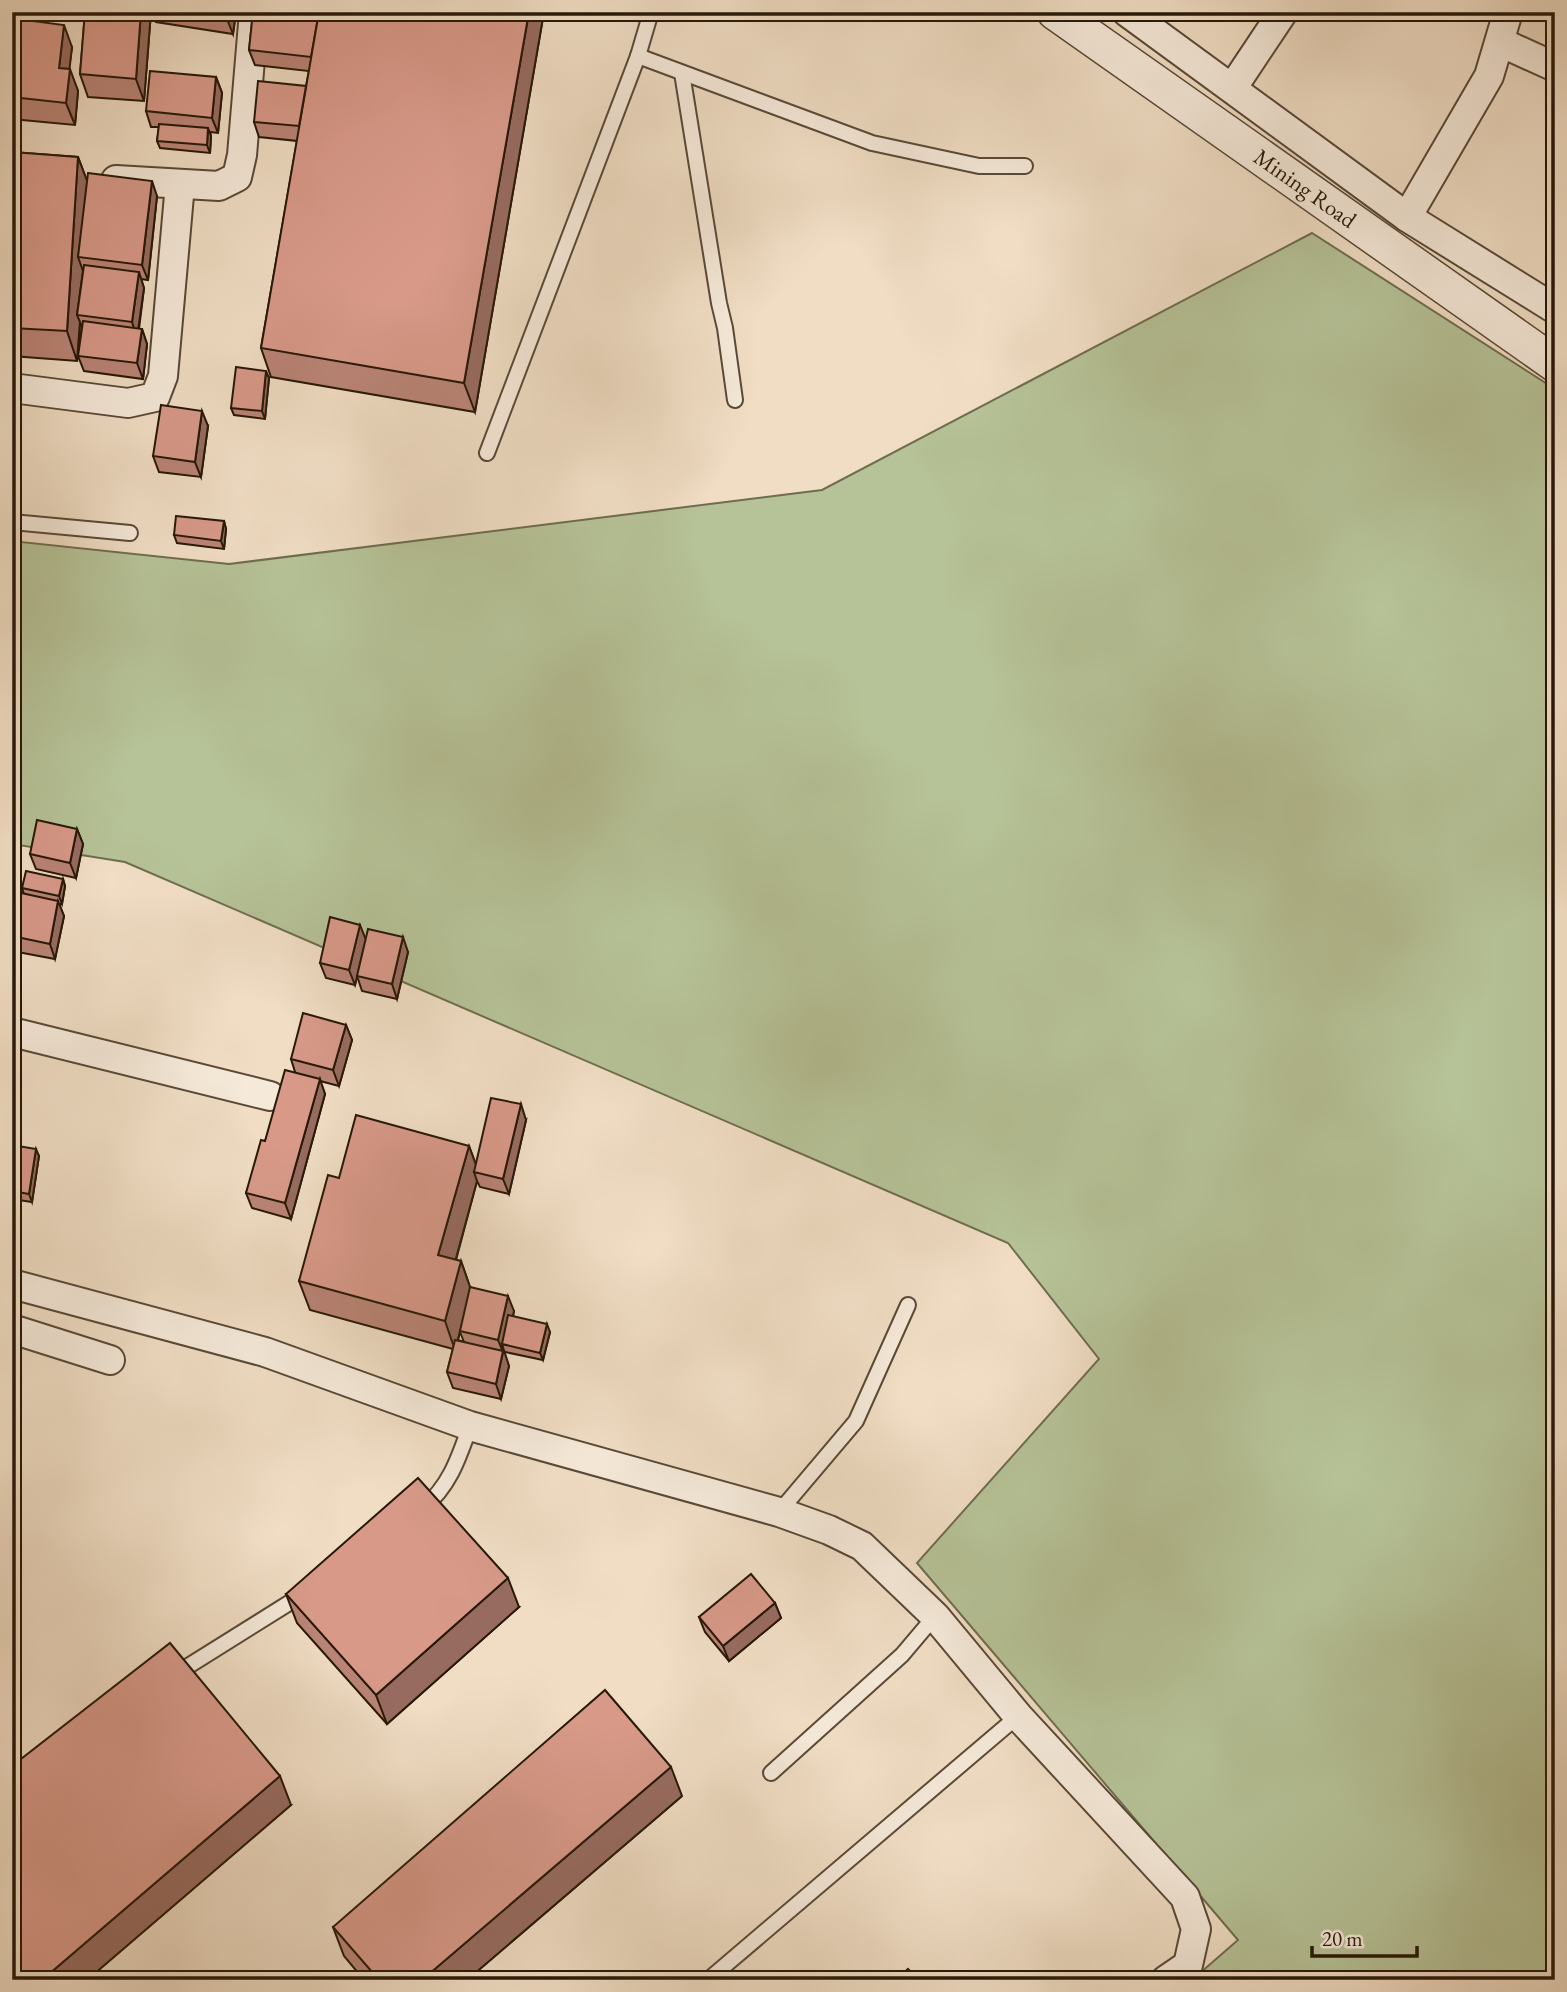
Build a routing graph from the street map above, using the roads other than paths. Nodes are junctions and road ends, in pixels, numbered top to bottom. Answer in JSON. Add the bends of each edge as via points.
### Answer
{"nodes":[{"id":1,"x":254,"y":12,"type":"edge"},
{"id":2,"x":651,"y":12,"type":"edge"},
{"id":3,"x":1055,"y":12,"type":"edge"},
{"id":4,"x":1127,"y":12,"type":"edge"},
{"id":5,"x":1283,"y":12,"type":"edge"},
{"id":6,"x":1508,"y":12,"type":"edge"},
{"id":7,"x":1500,"y":43,"type":"junction"},
{"id":8,"x":638,"y":56,"type":"junction"},
{"id":9,"x":1555,"y":67,"type":"edge"},
{"id":10,"x":682,"y":73,"type":"junction"},
{"id":11,"x":1233,"y":87,"type":"junction"},
{"id":12,"x":1025,"y":166,"type":"dead end"},
{"id":13,"x":90,"y":178,"type":"edge"},
{"id":14,"x":180,"y":184,"type":"junction"},
{"id":15,"x":1407,"y":216,"type":"junction"},
{"id":16,"x":1555,"y":309,"type":"edge"},
{"id":17,"x":1555,"y":364,"type":"edge"},
{"id":18,"x":12,"y":388,"type":"edge"},
{"id":19,"x":735,"y":400,"type":"dead end"},
{"id":20,"x":487,"y":453,"type":"dead end"},
{"id":21,"x":12,"y":522,"type":"edge"},
{"id":22,"x":130,"y":533,"type":"dead end"},
{"id":23,"x":12,"y":1032,"type":"edge"},
{"id":24,"x":270,"y":1096,"type":"dead end"},
{"id":25,"x":12,"y":1284,"type":"edge"},
{"id":26,"x":908,"y":1306,"type":"dead end"},
{"id":27,"x":12,"y":1329,"type":"edge"},
{"id":28,"x":110,"y":1360,"type":"dead end"},
{"id":29,"x":470,"y":1426,"type":"junction"},
{"id":30,"x":779,"y":1512,"type":"junction"},
{"id":31,"x":414,"y":1516,"type":"edge"},
{"id":32,"x":320,"y":1584,"type":"edge"},
{"id":33,"x":935,"y":1616,"type":"junction"},
{"id":34,"x":159,"y":1686,"type":"edge"},
{"id":35,"x":1018,"y":1716,"type":"junction"},
{"id":36,"x":771,"y":1773,"type":"dead end"},
{"id":37,"x":708,"y":1980,"type":"edge"},
{"id":38,"x":1167,"y":1980,"type":"edge"}],
"edges":[{"from":1,"to":14,"type":"street","via":[[237,177],[219,186]]},
{"from":2,"to":8,"type":"lane"},
{"from":3,"to":17,"type":"street","name":"Mining Road"},
{"from":4,"to":11,"type":"street"},
{"from":5,"to":11,"type":"street"},
{"from":6,"to":7,"type":"street"},
{"from":7,"to":9,"type":"street"},
{"from":7,"to":15,"type":"street","via":[[1489,76]]},
{"from":8,"to":10,"type":"lane"},
{"from":8,"to":20,"type":"lane"},
{"from":10,"to":12,"type":"lane","via":[[873,143],[979,166]]},
{"from":10,"to":19,"type":"lane"},
{"from":11,"to":15,"type":"street"},
{"from":13,"to":14,"type":"street"},
{"from":14,"to":18,"type":"street","via":[[163,376],[155,397],[128,403]]},
{"from":15,"to":16,"type":"street"},
{"from":21,"to":22,"type":"lane"},
{"from":23,"to":24,"type":"street"},
{"from":25,"to":29,"type":"street","via":[[265,1352]]},
{"from":26,"to":30,"type":"lane","via":[[856,1421]]},
{"from":27,"to":28,"type":"street"},
{"from":29,"to":30,"type":"street"},
{"from":29,"to":31,"type":"lane","via":[[449,1479]]},
{"from":30,"to":33,"type":"street","via":[[862,1546]]},
{"from":32,"to":34,"type":"lane"},
{"from":33,"to":35,"type":"street"},
{"from":33,"to":36,"type":"lane","via":[[902,1655]]},
{"from":35,"to":37,"type":"lane"},
{"from":35,"to":38,"type":"street","via":[[1185,1897],[1196,1929],[1188,1965]]}]}
